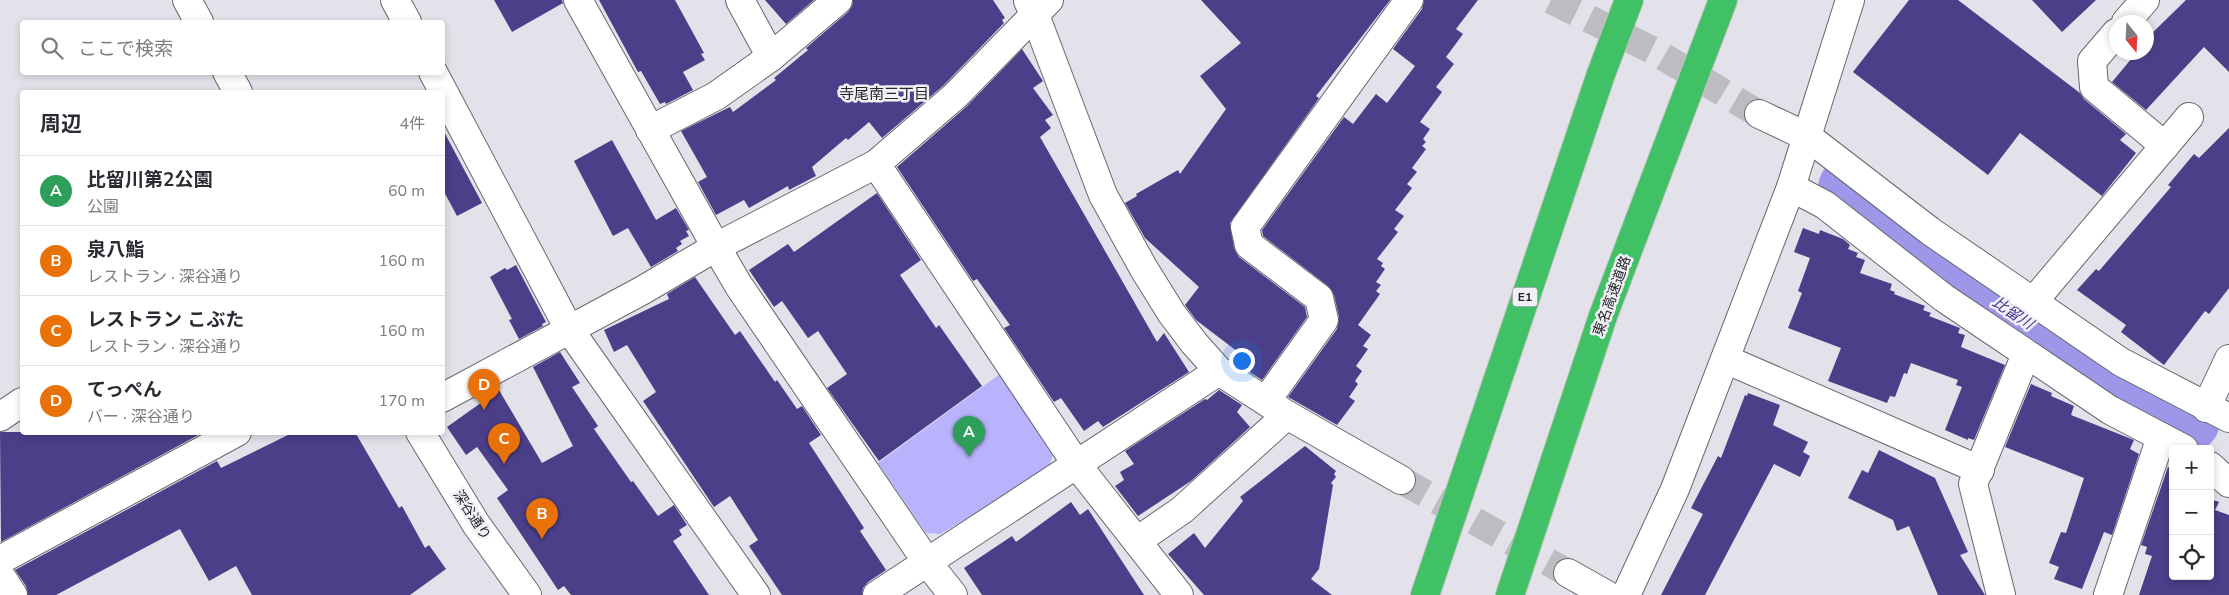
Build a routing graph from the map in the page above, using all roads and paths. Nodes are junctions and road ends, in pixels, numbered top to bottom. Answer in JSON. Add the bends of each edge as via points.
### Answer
{"nodes":[{"id":1,"x":187,"y":0,"type":"edge"},
{"id":2,"x":395,"y":0,"type":"edge"},
{"id":3,"x":578,"y":0,"type":"edge"},
{"id":4,"x":740,"y":0,"type":"edge"},
{"id":5,"x":838,"y":0,"type":"edge"},
{"id":6,"x":1410,"y":0,"type":"edge"},
{"id":7,"x":1629,"y":0,"type":"edge"},
{"id":8,"x":1723,"y":0,"type":"edge"},
{"id":9,"x":1850,"y":0,"type":"edge"},
{"id":10,"x":2145,"y":0,"type":"edge"},
{"id":11,"x":1037,"y":5,"type":"edge"},
{"id":12,"x":2132,"y":15,"type":"edge"},
{"id":13,"x":198,"y":20,"type":"edge"},
{"id":14,"x":406,"y":20,"type":"edge"},
{"id":15,"x":2109,"y":41,"type":"edge"},
{"id":16,"x":771,"y":57,"type":"junction"},
{"id":17,"x":229,"y":75,"type":"edge"},
{"id":18,"x":435,"y":75,"type":"edge"},
{"id":19,"x":237,"y":90,"type":"edge"},
{"id":20,"x":443,"y":90,"type":"edge"},
{"id":21,"x":445,"y":95,"type":"edge"},
{"id":22,"x":1758,"y":114,"type":"tunnel mouth"},
{"id":23,"x":2190,"y":117,"type":"dead end"},
{"id":24,"x":650,"y":130,"type":"junction"},
{"id":25,"x":1808,"y":137,"type":"junction"},
{"id":26,"x":2165,"y":146,"type":"junction"},
{"id":27,"x":876,"y":164,"type":"junction"},
{"id":28,"x":1791,"y":187,"type":"junction"},
{"id":29,"x":716,"y":247,"type":"junction"},
{"id":30,"x":2032,"y":302,"type":"junction"},
{"id":31,"x":569,"y":329,"type":"junction"},
{"id":32,"x":2026,"y":354,"type":"junction"},
{"id":33,"x":1725,"y":359,"type":"junction"},
{"id":34,"x":2229,"y":359,"type":"edge"},
{"id":35,"x":1219,"y":370,"type":"junction"},
{"id":36,"x":445,"y":396,"type":"edge"},
{"id":37,"x":20,"y":403,"type":"edge"},
{"id":38,"x":1276,"y":408,"type":"junction"},
{"id":39,"x":2217,"y":413,"type":"edge"},
{"id":40,"x":0,"y":417,"type":"edge"},
{"id":41,"x":231,"y":435,"type":"edge"},
{"id":42,"x":422,"y":435,"type":"edge"},
{"id":43,"x":2173,"y":443,"type":"edge"},
{"id":44,"x":1077,"y":465,"type":"junction"},
{"id":45,"x":1980,"y":470,"type":"junction"},
{"id":46,"x":2214,"y":470,"type":"edge"},
{"id":47,"x":1401,"y":480,"type":"tunnel mouth"},
{"id":48,"x":2229,"y":483,"type":"edge"},
{"id":49,"x":1137,"y":541,"type":"junction"},
{"id":50,"x":0,"y":560,"type":"edge"},
{"id":51,"x":928,"y":562,"type":"junction"},
{"id":52,"x":1568,"y":573,"type":"tunnel mouth"},
{"id":53,"x":0,"y":575,"type":"edge"},
{"id":54,"x":13,"y":595,"type":"edge"},
{"id":55,"x":527,"y":595,"type":"edge"},
{"id":56,"x":756,"y":595,"type":"edge"},
{"id":57,"x":877,"y":595,"type":"edge"},
{"id":58,"x":953,"y":595,"type":"edge"},
{"id":59,"x":1179,"y":595,"type":"edge"},
{"id":60,"x":1425,"y":595,"type":"edge"},
{"id":61,"x":1510,"y":595,"type":"edge"},
{"id":62,"x":1607,"y":595,"type":"edge"},
{"id":63,"x":1626,"y":595,"type":"edge"},
{"id":64,"x":2001,"y":595,"type":"edge"},
{"id":65,"x":2108,"y":595,"type":"edge"}],
"edges":[{"from":1,"to":13,"type":"street"},
{"from":2,"to":14,"type":"street"},
{"from":3,"to":24,"type":"street"},
{"from":4,"to":16,"type":"street"},
{"from":5,"to":16,"type":"street"},
{"from":6,"to":38,"type":"street","via":[[1245,227],[1249,245],[1319,298],[1324,320]]},
{"from":7,"to":60,"type":"highway","number":"E1"},
{"from":8,"to":61,"type":"highway","name":"東名高速道路","via":[[1603,316]]},
{"from":9,"to":25,"type":"street"},
{"from":10,"to":12,"type":"street"},
{"from":11,"to":27,"type":"street","via":[[955,96]]},
{"from":11,"to":35,"type":"street","via":[[1103,195],[1172,314]]},
{"from":15,"to":26,"type":"street","via":[[2092,61],[2094,87]]},
{"from":16,"to":24,"type":"street","via":[[716,96]]},
{"from":17,"to":19,"type":"street"},
{"from":18,"to":20,"type":"street"},
{"from":21,"to":31,"type":"street"},
{"from":22,"to":25,"type":"street"},
{"from":23,"to":26,"type":"street"},
{"from":24,"to":29,"type":"street"},
{"from":25,"to":28,"type":"street"},
{"from":25,"to":30,"type":"street","via":[[1930,231]]},
{"from":26,"to":30,"type":"street"},
{"from":27,"to":29,"type":"street"},
{"from":27,"to":44,"type":"street"},
{"from":28,"to":32,"type":"street","via":[[1825,205],[1944,298]]},
{"from":28,"to":33,"type":"street"},
{"from":29,"to":31,"type":"street"},
{"from":29,"to":51,"type":"street","via":[[739,286]]},
{"from":30,"to":39,"type":"street","via":[[2121,362]]},
{"from":31,"to":36,"type":"street"},
{"from":31,"to":56,"type":"street"},
{"from":32,"to":43,"type":"street","via":[[2110,410]]},
{"from":32,"to":45,"type":"street"},
{"from":33,"to":45,"type":"street"},
{"from":33,"to":63,"type":"street","via":[[1675,488]]},
{"from":34,"to":39,"type":"street"},
{"from":35,"to":38,"type":"street"},
{"from":35,"to":44,"type":"street"},
{"from":37,"to":40,"type":"street"},
{"from":38,"to":47,"type":"street"},
{"from":38,"to":49,"type":"street","via":[[1182,510]]},
{"from":41,"to":50,"type":"street"},
{"from":42,"to":55,"type":"street","name":"深谷通り","via":[[476,524]]},
{"from":43,"to":65,"type":"street"},
{"from":44,"to":49,"type":"street"},
{"from":44,"to":51,"type":"street"},
{"from":45,"to":64,"type":"street","via":[[1973,484]]},
{"from":46,"to":48,"type":"street"},
{"from":49,"to":59,"type":"street"},
{"from":51,"to":57,"type":"street"},
{"from":51,"to":58,"type":"street"},
{"from":52,"to":62,"type":"street"},
{"from":53,"to":54,"type":"street"}]}
